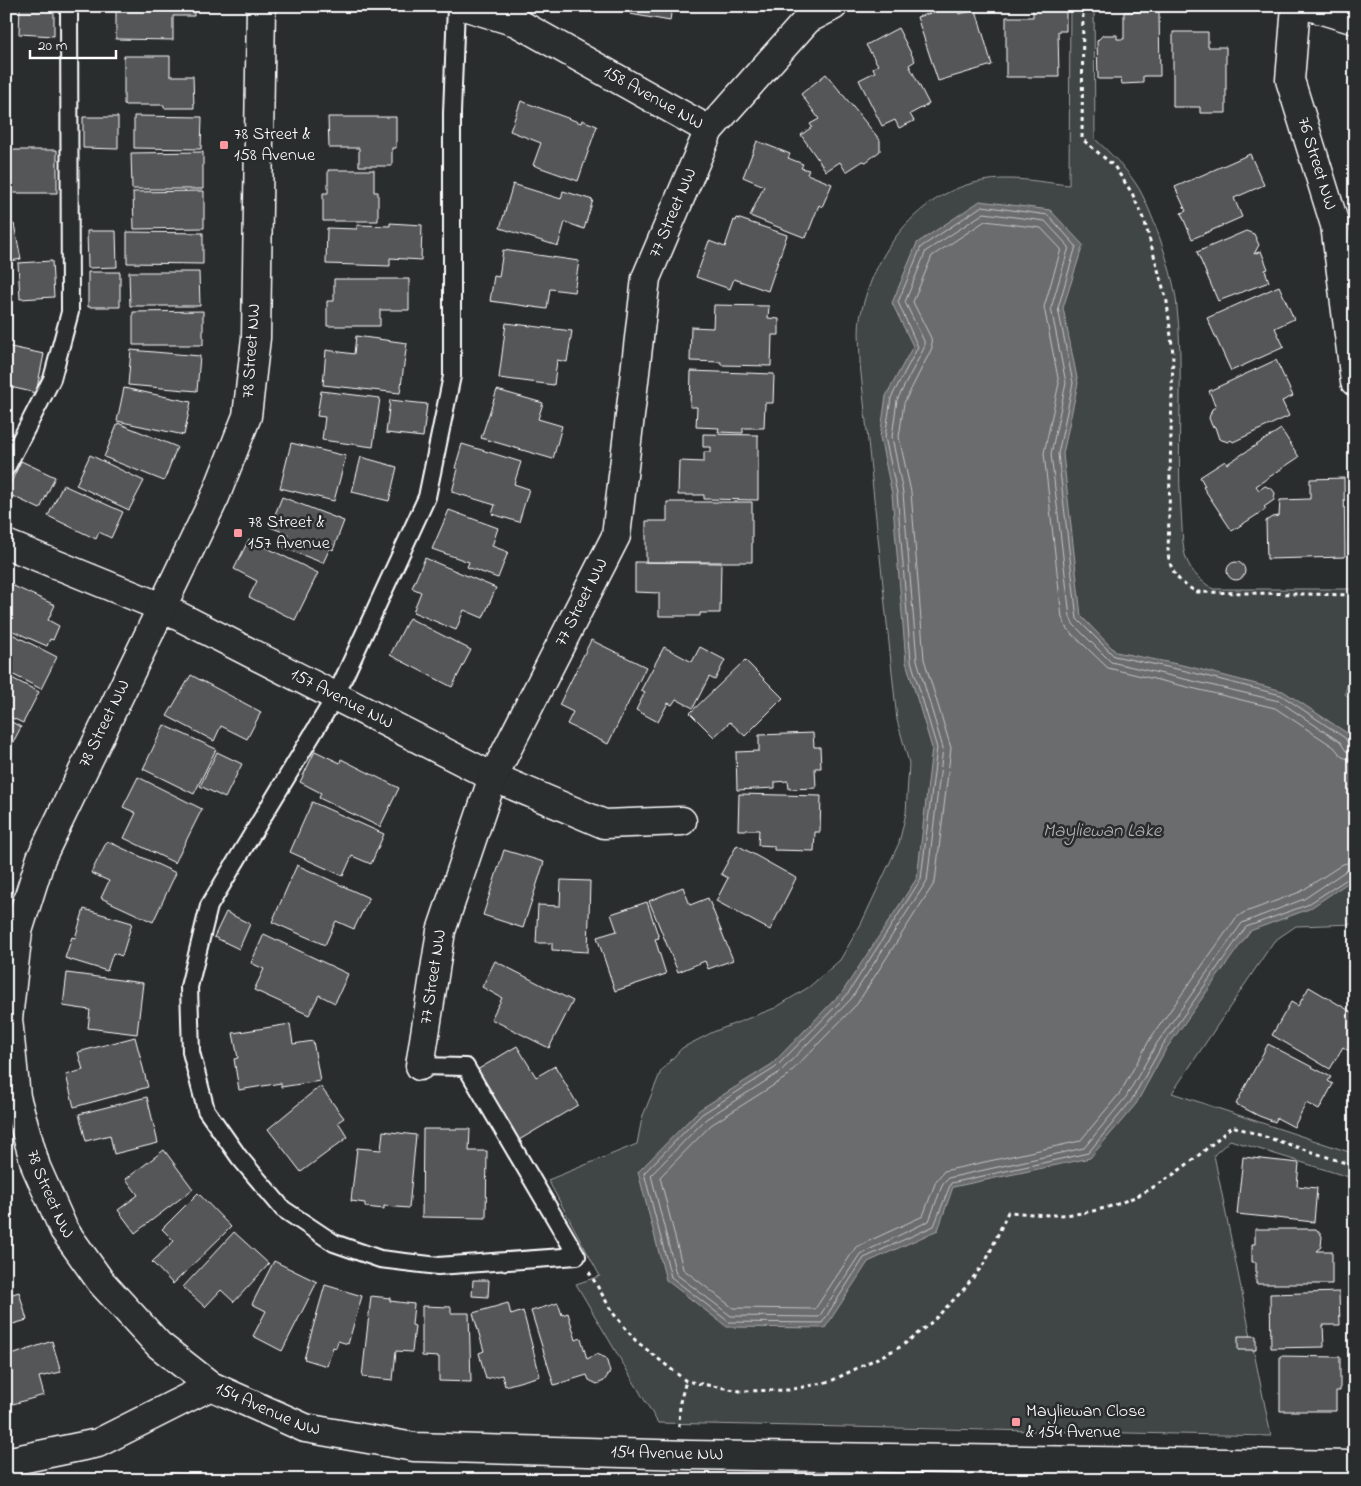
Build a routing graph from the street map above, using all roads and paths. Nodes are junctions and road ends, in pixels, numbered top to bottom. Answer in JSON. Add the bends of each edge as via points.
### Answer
{"nodes":[{"id":1,"x":69,"y":6,"type":"edge"},
{"id":2,"x":261,"y":6,"type":"edge"},
{"id":3,"x":456,"y":6,"type":"edge"},
{"id":4,"x":464,"y":6,"type":"edge"},
{"id":5,"x":833,"y":6,"type":"edge"},
{"id":6,"x":1083,"y":6,"type":"edge"},
{"id":7,"x":1296,"y":6,"type":"edge"},
{"id":8,"x":1309,"y":6,"type":"edge"},
{"id":9,"x":1355,"y":20,"type":"edge"},
{"id":10,"x":709,"y":130,"type":"junction"},
{"id":11,"x":1355,"y":382,"type":"edge"},
{"id":12,"x":6,"y":468,"type":"edge"},
{"id":13,"x":6,"y":544,"type":"edge"},
{"id":14,"x":1355,"y":595,"type":"edge"},
{"id":15,"x":161,"y":607,"type":"junction"},
{"id":16,"x":335,"y":697,"type":"junction"},
{"id":17,"x":493,"y":777,"type":"junction"},
{"id":18,"x":682,"y":821,"type":"dead end"},
{"id":19,"x":7,"y":1019,"type":"edge"},
{"id":20,"x":420,"y":1066,"type":"joint"},
{"id":21,"x":1355,"y":1166,"type":"edge"},
{"id":22,"x":577,"y":1256,"type":"junction"},
{"id":23,"x":211,"y":1386,"type":"junction"},
{"id":24,"x":6,"y":1462,"type":"edge"},
{"id":25,"x":1355,"y":1465,"type":"edge"}],
"edges":[{"from":1,"to":12,"type":"lane","via":[[70,312],[52,379]]},
{"from":2,"to":15,"type":"street","name":"78 Street NW","via":[[256,338],[247,416],[215,497]]},
{"from":3,"to":16,"type":"lane","via":[[452,113],[452,376],[427,497]]},
{"from":4,"to":10,"type":"street","name":"158 Avenue NW","via":[[516,22]]},
{"from":5,"to":10,"type":"street","name":"158 Avenue NW","via":[[808,19]]},
{"from":6,"to":14,"type":"path","via":[[1082,139],[1114,166],[1132,193],[1145,223],[1167,302],[1173,354],[1170,565],[1176,577],[1196,592]]},
{"from":7,"to":11,"type":"street","name":"76 Street NW","via":[[1290,80],[1335,225]]},
{"from":8,"to":9,"type":"street"},
{"from":10,"to":17,"type":"street","name":"77 Street NW","via":[[646,278],[616,536]]},
{"from":13,"to":15,"type":"street","name":"157 Avenue NW"},
{"from":15,"to":16,"type":"street","name":"157 Avenue NW"},
{"from":15,"to":19,"type":"street","name":"78 Street NW","via":[[41,858],[18,931]]},
{"from":16,"to":17,"type":"street","name":"157 Avenue NW"},
{"from":16,"to":22,"type":"lane","via":[[210,906],[189,987],[191,1052],[206,1110],[239,1157],[283,1209],[334,1243],[380,1259],[438,1266]]},
{"from":17,"to":18,"type":"street","name":"157 Avenue NW","via":[[604,824]]},
{"from":17,"to":20,"type":"street","name":"77 Street NW","via":[[441,931]]},
{"from":19,"to":23,"type":"street","name":"78 Street NW","via":[[16,1096],[36,1167],[64,1230],[101,1282],[152,1338]]},
{"from":20,"to":22,"type":"lane","via":[[466,1066]]},
{"from":21,"to":22,"type":"path","via":[[1232,1126],[1193,1162],[1159,1185],[1114,1206],[1055,1215],[1008,1212],[986,1261],[933,1321],[902,1346],[831,1381],[789,1390],[740,1391],[686,1381],[636,1341],[613,1313],[597,1282]]},
{"from":23,"to":24,"type":"street","name":"154 Avenue NW","via":[[98,1443]]},
{"from":23,"to":25,"type":"street","name":"154 Avenue NW","via":[[305,1428],[414,1447],[689,1455]]}]}
